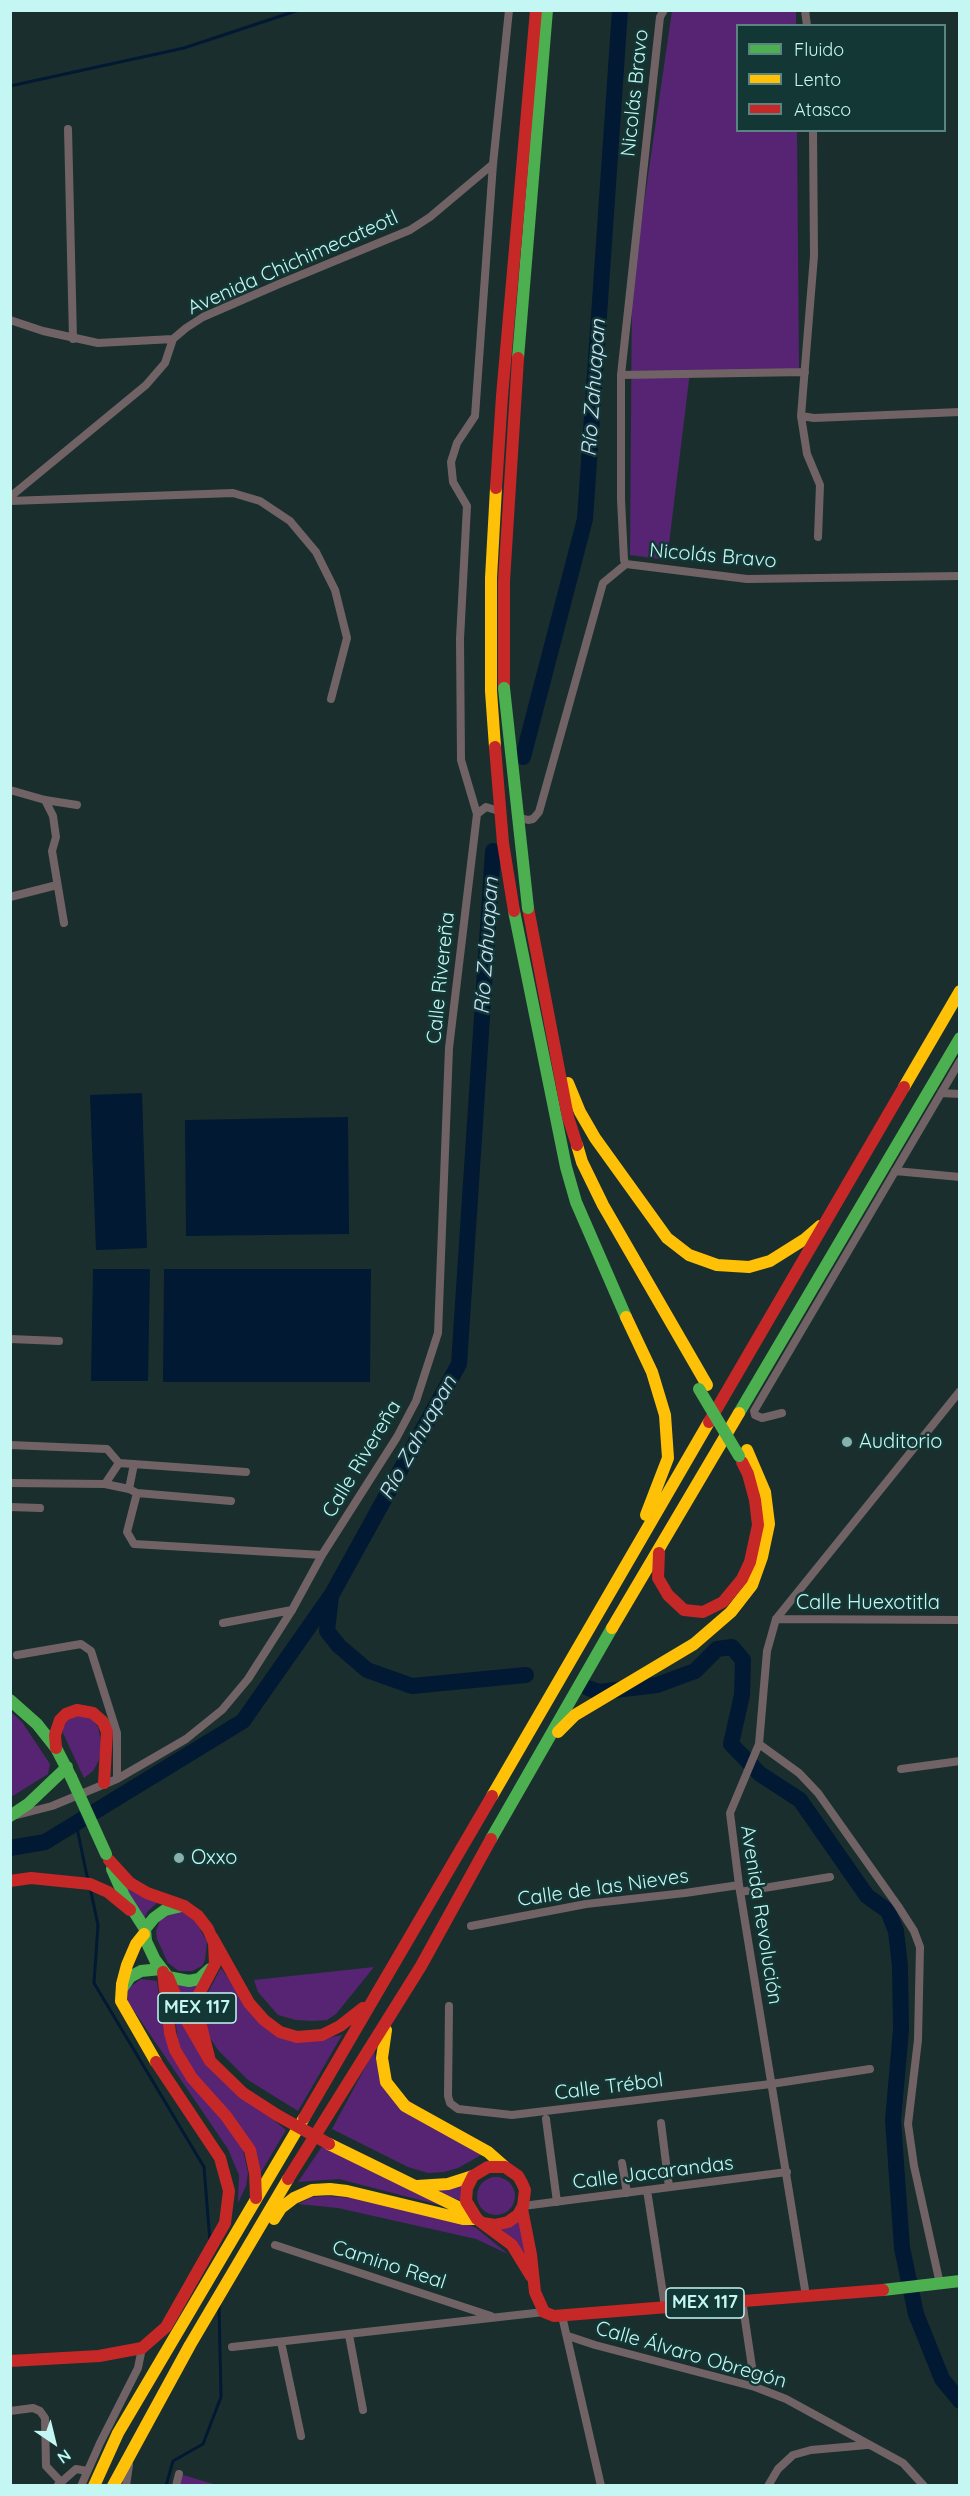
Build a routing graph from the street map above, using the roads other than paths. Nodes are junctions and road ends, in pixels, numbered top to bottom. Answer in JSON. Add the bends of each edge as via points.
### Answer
{"nodes":[{"id":1,"x":509,"y":10,"type":"edge"},
{"id":2,"x":536,"y":10,"type":"edge"},
{"id":3,"x":547,"y":10,"type":"edge"},
{"id":4,"x":664,"y":10,"type":"edge"},
{"id":5,"x":68,"y":129,"type":"dead end"},
{"id":6,"x":813,"y":132,"type":"edge"},
{"id":7,"x":493,"y":164,"type":"junction"},
{"id":8,"x":10,"y":320,"type":"edge"},
{"id":9,"x":72,"y":339,"type":"junction"},
{"id":10,"x":173,"y":339,"type":"junction"},
{"id":11,"x":805,"y":372,"type":"junction"},
{"id":12,"x":621,"y":375,"type":"junction"},
{"id":13,"x":960,"y":412,"type":"edge"},
{"id":14,"x":801,"y":416,"type":"junction"},
{"id":15,"x":10,"y":499,"type":"edge"},
{"id":16,"x":818,"y":537,"type":"dead end"},
{"id":17,"x":626,"y":564,"type":"junction"},
{"id":18,"x":960,"y":576,"type":"edge"},
{"id":19,"x":331,"y":699,"type":"dead end"},
{"id":20,"x":10,"y":790,"type":"edge"},
{"id":21,"x":45,"y":800,"type":"junction"},
{"id":22,"x":77,"y":805,"type":"dead end"},
{"id":23,"x":477,"y":814,"type":"junction"},
{"id":24,"x":57,"y":885,"type":"junction"},
{"id":25,"x":10,"y":897,"type":"edge"},
{"id":26,"x":64,"y":923,"type":"dead end"},
{"id":27,"x":960,"y":991,"type":"edge"},
{"id":28,"x":960,"y":1038,"type":"edge"},
{"id":29,"x":554,"y":1050,"type":"junction"},
{"id":30,"x":960,"y":1061,"type":"edge"},
{"id":31,"x":941,"y":1093,"type":"junction"},
{"id":32,"x":960,"y":1094,"type":"edge"},
{"id":33,"x":559,"y":1131,"type":"junction"},
{"id":34,"x":895,"y":1171,"type":"junction"},
{"id":35,"x":960,"y":1177,"type":"edge"},
{"id":36,"x":830,"y":1217,"type":"junction"},
{"id":37,"x":10,"y":1339,"type":"edge"},
{"id":38,"x":59,"y":1341,"type":"dead end"},
{"id":39,"x":703,"y":1387,"type":"junction"},
{"id":40,"x":960,"y":1391,"type":"edge"},
{"id":41,"x":782,"y":1413,"type":"dead end"},
{"id":42,"x":10,"y":1445,"type":"edge"},
{"id":43,"x":743,"y":1453,"type":"junction"},
{"id":44,"x":119,"y":1463,"type":"junction"},
{"id":45,"x":134,"y":1464,"type":"junction"},
{"id":46,"x":246,"y":1472,"type":"dead end"},
{"id":47,"x":10,"y":1483,"type":"edge"},
{"id":48,"x":105,"y":1484,"type":"junction"},
{"id":49,"x":133,"y":1491,"type":"junction"},
{"id":50,"x":231,"y":1501,"type":"dead end"},
{"id":51,"x":10,"y":1507,"type":"edge"},
{"id":52,"x":40,"y":1508,"type":"dead end"},
{"id":53,"x":645,"y":1533,"type":"junction"},
{"id":54,"x":659,"y":1551,"type":"junction"},
{"id":55,"x":322,"y":1555,"type":"junction"},
{"id":56,"x":292,"y":1610,"type":"junction"},
{"id":57,"x":776,"y":1619,"type":"junction"},
{"id":58,"x":960,"y":1620,"type":"edge"},
{"id":59,"x":223,"y":1623,"type":"dead end"},
{"id":60,"x":17,"y":1655,"type":"dead end"},
{"id":61,"x":10,"y":1700,"type":"edge"},
{"id":62,"x":56,"y":1748,"type":"junction"},
{"id":63,"x":758,"y":1748,"type":"junction"},
{"id":64,"x":538,"y":1754,"type":"junction"},
{"id":65,"x":960,"y":1761,"type":"edge"},
{"id":66,"x":902,"y":1769,"type":"dead end"},
{"id":67,"x":69,"y":1772,"type":"junction"},
{"id":68,"x":117,"y":1779,"type":"junction"},
{"id":69,"x":104,"y":1783,"type":"junction"},
{"id":70,"x":10,"y":1816,"type":"edge"},
{"id":71,"x":108,"y":1857,"type":"junction"},
{"id":72,"x":830,"y":1877,"type":"dead end"},
{"id":73,"x":10,"y":1881,"type":"edge"},
{"id":74,"x":739,"y":1888,"type":"junction"},
{"id":75,"x":184,"y":1906,"type":"junction"},
{"id":76,"x":134,"y":1913,"type":"junction"},
{"id":77,"x":471,"y":1926,"type":"dead end"},
{"id":78,"x":145,"y":1932,"type":"junction"},
{"id":79,"x":212,"y":1936,"type":"junction"},
{"id":80,"x":216,"y":1957,"type":"junction"},
{"id":81,"x":164,"y":1972,"type":"junction"},
{"id":82,"x":120,"y":1993,"type":"junction"},
{"id":83,"x":373,"y":1997,"type":"junction"},
{"id":84,"x":449,"y":2006,"type":"dead end"},
{"id":85,"x":393,"y":2013,"type":"junction"},
{"id":86,"x":210,"y":2061,"type":"junction"},
{"id":87,"x":870,"y":2069,"type":"dead end"},
{"id":88,"x":771,"y":2084,"type":"junction"},
{"id":89,"x":546,"y":2120,"type":"dead end"},
{"id":90,"x":661,"y":2123,"type":"dead end"},
{"id":91,"x":622,"y":2163,"type":"dead end"},
{"id":92,"x":505,"y":2167,"type":"junction"},
{"id":93,"x":786,"y":2172,"type":"junction"},
{"id":94,"x":473,"y":2176,"type":"junction"},
{"id":95,"x":413,"y":2186,"type":"junction"},
{"id":96,"x":669,"y":2187,"type":"junction"},
{"id":97,"x":647,"y":2190,"type":"junction"},
{"id":98,"x":627,"y":2193,"type":"junction"},
{"id":99,"x":255,"y":2201,"type":"junction"},
{"id":100,"x":557,"y":2202,"type":"junction"},
{"id":101,"x":522,"y":2208,"type":"junction"},
{"id":102,"x":477,"y":2219,"type":"junction"},
{"id":103,"x":275,"y":2245,"type":"dead end"},
{"id":104,"x":244,"y":2256,"type":"junction"},
{"id":105,"x":532,"y":2279,"type":"junction"},
{"id":106,"x":960,"y":2281,"type":"edge"},
{"id":107,"x":935,"y":2285,"type":"junction"},
{"id":108,"x":806,"y":2296,"type":"junction"},
{"id":109,"x":742,"y":2300,"type":"junction"},
{"id":110,"x":665,"y":2307,"type":"junction"},
{"id":111,"x":544,"y":2312,"type":"junction"},
{"id":112,"x":562,"y":2316,"type":"junction"},
{"id":113,"x":493,"y":2317,"type":"junction"},
{"id":114,"x":349,"y":2335,"type":"junction"},
{"id":115,"x":568,"y":2336,"type":"junction"},
{"id":116,"x":280,"y":2342,"type":"junction"},
{"id":117,"x":232,"y":2347,"type":"dead end"},
{"id":118,"x":142,"y":2348,"type":"junction"},
{"id":119,"x":10,"y":2361,"type":"edge"},
{"id":120,"x":755,"y":2387,"type":"junction"},
{"id":121,"x":363,"y":2410,"type":"dead end"},
{"id":122,"x":10,"y":2411,"type":"edge"},
{"id":123,"x":301,"y":2436,"type":"dead end"},
{"id":124,"x":868,"y":2445,"type":"junction"},
{"id":125,"x":132,"y":2448,"type":"junction"},
{"id":126,"x":87,"y":2471,"type":"junction"},
{"id":127,"x":179,"y":2474,"type":"dead end"},
{"id":128,"x":59,"y":2484,"type":"edge"},
{"id":129,"x":601,"y":2485,"type":"edge"},
{"id":130,"x":81,"y":2486,"type":"edge"},
{"id":131,"x":94,"y":2486,"type":"edge"},
{"id":132,"x":113,"y":2486,"type":"edge"},
{"id":133,"x":126,"y":2486,"type":"edge"},
{"id":134,"x":176,"y":2486,"type":"edge"},
{"id":135,"x":768,"y":2486,"type":"edge"},
{"id":136,"x":924,"y":2486,"type":"edge"}],
"edges":[{"from":1,"to":7,"type":"street"},
{"from":2,"to":33,"type":"main road","bridge":true,"via":[[502,396],[491,578],[491,691],[503,843]]},
{"from":3,"to":29,"type":"main road","bridge":true,"via":[[520,316],[504,581],[504,688],[528,908]]},
{"from":4,"to":12,"type":"street","name":"Nicolás Bravo","via":[[660,17]]},
{"from":5,"to":9,"type":"street"},
{"from":6,"to":11,"type":"street","via":[[814,256]]},
{"from":7,"to":10,"type":"street","name":"Avenida Chichimecateotl","via":[[410,230],[203,317]]},
{"from":7,"to":23,"type":"street","via":[[475,416],[457,443],[451,462],[453,482],[467,506],[459,639],[461,760]]},
{"from":8,"to":9,"type":"street"},
{"from":9,"to":10,"type":"street","via":[[98,343]]},
{"from":10,"to":15,"type":"street","name":"Avenida Chichimecateotl","via":[[165,363],[146,385]]},
{"from":11,"to":12,"type":"street"},
{"from":11,"to":14,"type":"street"},
{"from":12,"to":17,"type":"street","name":"Nicolás Bravo","via":[[621,499]]},
{"from":13,"to":14,"type":"street"},
{"from":14,"to":16,"type":"street","via":[[807,454],[820,485]]},
{"from":15,"to":19,"type":"street","via":[[233,494],[260,501],[290,521],[316,552],[335,590],[347,638]]},
{"from":17,"to":18,"type":"street","name":"Nicolás Bravo","via":[[747,579]]},
{"from":17,"to":23,"type":"street","via":[[603,583],[539,812],[528,820],[486,807]]},
{"from":20,"to":21,"type":"street"},
{"from":21,"to":22,"type":"street"},
{"from":21,"to":24,"type":"street","via":[[53,816],[56,837],[52,851]]},
{"from":23,"to":55,"type":"street","name":"Calle Rivereña","via":[[449,1048],[438,1333],[416,1401],[398,1437]]},
{"from":24,"to":25,"type":"street"},
{"from":24,"to":26,"type":"street"},
{"from":27,"to":36,"type":"main road"},
{"from":28,"to":54,"type":"main road"},
{"from":29,"to":36,"type":"main road","via":[[595,1138],[667,1238],[689,1256],[717,1265],[749,1266],[770,1261]]},
{"from":29,"to":39,"type":"main road","via":[[582,1162]]},
{"from":30,"to":31,"type":"street"},
{"from":31,"to":32,"type":"street"},
{"from":31,"to":34,"type":"street"},
{"from":33,"to":39,"type":"main road","via":[[590,1200]]},
{"from":33,"to":53,"type":"main road","via":[[576,1202],[652,1372],[665,1415],[668,1458],[645,1517]]},
{"from":34,"to":35,"type":"street"},
{"from":34,"to":41,"type":"street","via":[[754,1412],[762,1418]]},
{"from":36,"to":53,"type":"main road"},
{"from":37,"to":38,"type":"street"},
{"from":39,"to":43,"type":"main road"},
{"from":40,"to":57,"type":"street","name":"Avenida Revolución"},
{"from":42,"to":44,"type":"street","via":[[107,1449]]},
{"from":43,"to":54,"type":"main road","via":[[758,1525],[750,1562],[723,1602],[703,1612],[684,1610],[658,1578]]},
{"from":43,"to":64,"type":"main road","via":[[765,1492],[769,1524],[752,1585],[731,1612],[694,1644],[575,1714]]},
{"from":44,"to":45,"type":"street"},
{"from":44,"to":48,"type":"street"},
{"from":45,"to":46,"type":"street"},
{"from":45,"to":49,"type":"street"},
{"from":47,"to":48,"type":"street"},
{"from":48,"to":49,"type":"street"},
{"from":49,"to":50,"type":"street"},
{"from":49,"to":55,"type":"street","via":[[127,1532],[134,1544]]},
{"from":51,"to":52,"type":"street"},
{"from":53,"to":83,"type":"main road"},
{"from":54,"to":64,"type":"main road"},
{"from":55,"to":56,"type":"street","name":"Calle Rivereña"},
{"from":56,"to":59,"type":"street"},
{"from":56,"to":68,"type":"street","name":"Calle Rivereña","via":[[248,1679],[222,1710],[186,1739]]},
{"from":57,"to":58,"type":"street","name":"Calle Huexotitla"},
{"from":57,"to":63,"type":"street","name":"Avenida Revolución","via":[[767,1651]]},
{"from":60,"to":68,"type":"street","via":[[87,1646],[117,1733]]},
{"from":61,"to":62,"type":"main road","number":"MEX 117"},
{"from":62,"to":67,"type":"main road","number":"MEX 117"},
{"from":62,"to":69,"type":"main road","via":[[55,1735],[66,1714],[77,1710],[93,1713],[107,1732]]},
{"from":63,"to":74,"type":"street","name":"Avenida Revolución","via":[[730,1814]]},
{"from":63,"to":107,"type":"street","via":[[799,1773],[818,1793],[898,1906],[920,1947],[918,2040],[908,2124]]},
{"from":64,"to":85,"type":"main road"},
{"from":65,"to":66,"type":"street"},
{"from":67,"to":70,"type":"main road"},
{"from":67,"to":71,"type":"main road","number":"MEX 117","bridge":true},
{"from":68,"to":69,"type":"street","name":"Calle Rivereña"},
{"from":69,"to":70,"type":"street","name":"Calle Rivereña","via":[[52,1806]]},
{"from":71,"to":75,"type":"main road","number":"MEX 117","via":[[137,1888]]},
{"from":71,"to":76,"type":"main road","number":"MEX 117"},
{"from":72,"to":74,"type":"street","name":"Calle de las Nieves"},
{"from":73,"to":76,"type":"main road","via":[[31,1878],[90,1884],[114,1895]]},
{"from":74,"to":77,"type":"street","name":"Calle de las Nieves","via":[[586,1904]]},
{"from":74,"to":88,"type":"street","name":"Avenida Revolución"},
{"from":75,"to":78,"type":"main road","via":[[159,1914]]},
{"from":75,"to":79,"type":"main road","number":"MEX 117"},
{"from":76,"to":78,"type":"main road","number":"MEX 117"},
{"from":78,"to":81,"type":"main road","number":"MEX 117"},
{"from":78,"to":82,"type":"main road","via":[[131,1954]]},
{"from":79,"to":80,"type":"main road","number":"MEX 117"},
{"from":79,"to":83,"type":"main road","via":[[249,2003],[273,2027],[289,2035],[314,2037],[331,2031]]},
{"from":80,"to":81,"type":"main road","number":"MEX 117","via":[[199,1979],[184,1981]]},
{"from":80,"to":86,"type":"main road","number":"MEX 117","via":[[199,1994],[197,2010]]},
{"from":81,"to":82,"type":"main road","number":"MEX 117","via":[[147,1969],[135,1974]]},
{"from":81,"to":86,"type":"main road","number":"MEX 117"},
{"from":81,"to":99,"type":"main road","via":[[172,2042],[186,2070],[226,2115],[250,2150]]},
{"from":82,"to":118,"type":"main road","number":"MEX 117","via":[[135,2029],[220,2158],[229,2191],[225,2223],[166,2327]]},
{"from":83,"to":99,"type":"main road"},
{"from":84,"to":88,"type":"street","name":"Calle Trébol","via":[[448,2096],[458,2109],[512,2115]]},
{"from":85,"to":92,"type":"main road","via":[[384,2034],[386,2082],[405,2106],[488,2152]]},
{"from":85,"to":104,"type":"main road","via":[[287,2180]]},
{"from":86,"to":95,"type":"main road","number":"MEX 117","bridge":true,"via":[[243,2093],[277,2115]]},
{"from":87,"to":88,"type":"street","name":"Calle Trébol"},
{"from":88,"to":93,"type":"street","name":"Avenida Revolución"},
{"from":89,"to":100,"type":"street"},
{"from":90,"to":96,"type":"street"},
{"from":91,"to":98,"type":"street"},
{"from":92,"to":94,"type":"main road","number":"MEX 117","via":[[488,2167]]},
{"from":92,"to":101,"type":"main road","number":"MEX 117","via":[[518,2176],[525,2190]]},
{"from":93,"to":96,"type":"street","name":"Calle Jacarandas"},
{"from":93,"to":108,"type":"street","name":"Avenida Revolución"},
{"from":94,"to":95,"type":"main road","number":"MEX 117","via":[[448,2184]]},
{"from":94,"to":102,"type":"main road","via":[[466,2195]]},
{"from":95,"to":102,"type":"main road","number":"MEX 117"},
{"from":96,"to":97,"type":"street","name":"Calle Jacarandas"},
{"from":97,"to":98,"type":"street","name":"Calle Jacarandas"},
{"from":97,"to":110,"type":"street"},
{"from":98,"to":100,"type":"street","name":"Calle Jacarandas"},
{"from":99,"to":131,"type":"main road","via":[[118,2433]]},
{"from":100,"to":101,"type":"street","name":"Calle Jacarandas"},
{"from":101,"to":102,"type":"main road","via":[[502,2224]]},
{"from":101,"to":105,"type":"main road","number":"MEX 117"},
{"from":102,"to":104,"type":"main road","via":[[347,2191],[312,2190],[281,2208]]},
{"from":102,"to":105,"type":"main road","number":"MEX 117","via":[[512,2245]]},
{"from":103,"to":113,"type":"street","name":"Camino Real"},
{"from":104,"to":125,"type":"main road"},
{"from":105,"to":111,"type":"main road","number":"MEX 117"},
{"from":106,"to":107,"type":"main road","number":"MEX 117"},
{"from":107,"to":108,"type":"main road","number":"MEX 117"},
{"from":108,"to":109,"type":"main road","number":"MEX 117"},
{"from":109,"to":110,"type":"main road","number":"MEX 117"},
{"from":109,"to":120,"type":"street"},
{"from":110,"to":112,"type":"main road","number":"MEX 117"},
{"from":111,"to":112,"type":"main road","number":"MEX 117"},
{"from":111,"to":113,"type":"street"},
{"from":112,"to":115,"type":"street"},
{"from":113,"to":114,"type":"street"},
{"from":114,"to":116,"type":"street"},
{"from":114,"to":121,"type":"street"},
{"from":115,"to":120,"type":"street","name":"Calle Álvaro Obregón"},
{"from":115,"to":129,"type":"street"},
{"from":116,"to":117,"type":"street"},
{"from":116,"to":123,"type":"street"},
{"from":118,"to":119,"type":"main road","via":[[99,2356]]},
{"from":118,"to":126,"type":"street","via":[[138,2368]]},
{"from":120,"to":124,"type":"street","name":"Calle Álvaro Obregón"},
{"from":122,"to":128,"type":"street","via":[[33,2408],[45,2418],[46,2466]]},
{"from":124,"to":135,"type":"street","via":[[793,2455]]},
{"from":124,"to":136,"type":"street","name":"Calle Álvaro Obregón","via":[[903,2463]]},
{"from":125,"to":132,"type":"main road"},
{"from":125,"to":133,"type":"street"},
{"from":126,"to":128,"type":"street","via":[[76,2469]]},
{"from":126,"to":130,"type":"street"},
{"from":127,"to":134,"type":"street"}]}
